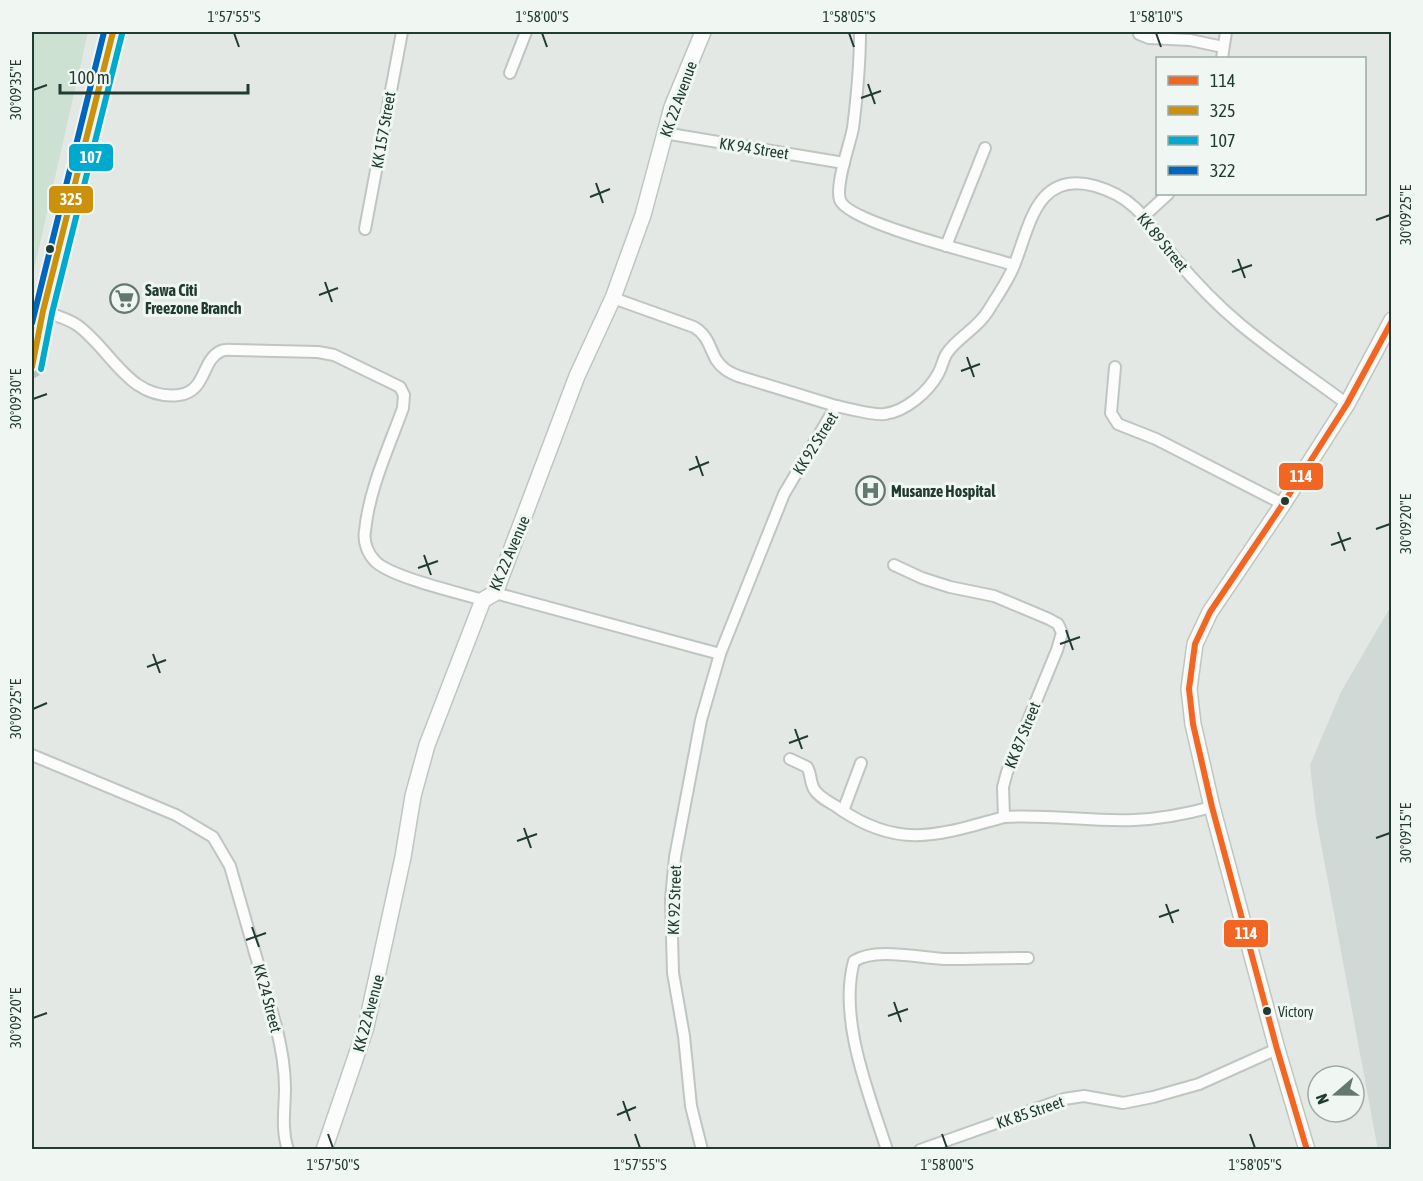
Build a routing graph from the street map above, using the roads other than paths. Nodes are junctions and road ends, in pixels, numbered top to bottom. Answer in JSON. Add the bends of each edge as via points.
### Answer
{"nodes":[{"id":1,"x":113,"y":32,"type":"edge"},
{"id":2,"x":402,"y":32,"type":"edge"},
{"id":3,"x":526,"y":32,"type":"edge"},
{"id":4,"x":703,"y":32,"type":"edge"},
{"id":5,"x":860,"y":32,"type":"edge"},
{"id":6,"x":1226,"y":32,"type":"edge"},
{"id":7,"x":1138,"y":34,"type":"dead end"},
{"id":8,"x":1223,"y":47,"type":"junction"},
{"id":9,"x":1222,"y":57,"type":"edge"},
{"id":10,"x":510,"y":73,"type":"dead end"},
{"id":11,"x":664,"y":133,"type":"junction"},
{"id":12,"x":985,"y":148,"type":"dead end"},
{"id":13,"x":844,"y":163,"type":"junction"},
{"id":14,"x":1167,"y":195,"type":"edge"},
{"id":15,"x":1144,"y":216,"type":"junction"},
{"id":16,"x":365,"y":229,"type":"dead end"},
{"id":17,"x":946,"y":246,"type":"junction"},
{"id":18,"x":1014,"y":265,"type":"junction"},
{"id":19,"x":613,"y":298,"type":"junction"},
{"id":20,"x":43,"y":311,"type":"junction"},
{"id":21,"x":1392,"y":320,"type":"edge"},
{"id":22,"x":32,"y":367,"type":"edge"},
{"id":23,"x":1115,"y":367,"type":"dead end"},
{"id":24,"x":938,"y":374,"type":"joint"},
{"id":25,"x":1347,"y":404,"type":"junction"},
{"id":26,"x":836,"y":406,"type":"junction"},
{"id":27,"x":1283,"y":504,"type":"junction"},
{"id":28,"x":894,"y":565,"type":"dead end"},
{"id":29,"x":489,"y":597,"type":"junction"},
{"id":30,"x":720,"y":654,"type":"junction"},
{"id":31,"x":32,"y":755,"type":"edge"},
{"id":32,"x":790,"y":759,"type":"dead end"},
{"id":33,"x":861,"y":763,"type":"dead end"},
{"id":34,"x":1212,"y":807,"type":"junction"},
{"id":35,"x":843,"y":811,"type":"junction"},
{"id":36,"x":1004,"y":817,"type":"junction"},
{"id":37,"x":1028,"y":958,"type":"dead end"},
{"id":38,"x":1277,"y":1049,"type":"junction"},
{"id":39,"x":950,"y":1145,"type":"edge"},
{"id":40,"x":288,"y":1149,"type":"edge"},
{"id":41,"x":324,"y":1149,"type":"edge"},
{"id":42,"x":702,"y":1149,"type":"edge"},
{"id":43,"x":887,"y":1149,"type":"edge"},
{"id":44,"x":921,"y":1149,"type":"edge"},
{"id":45,"x":1307,"y":1149,"type":"edge"}],
"edges":[{"from":1,"to":20,"type":"highway"},
{"from":2,"to":16,"type":"street","name":"KK 157 Street"},
{"from":3,"to":10,"type":"street"},
{"from":4,"to":11,"type":"street","name":"KK 22 Avenue"},
{"from":5,"to":13,"type":"street","via":[[852,129]]},
{"from":6,"to":8,"type":"street"},
{"from":7,"to":8,"type":"street"},
{"from":8,"to":9,"type":"street"},
{"from":11,"to":13,"type":"street","name":"KK 94 Street"},
{"from":11,"to":19,"type":"street","name":"KK 22 Avenue","via":[[643,215]]},
{"from":12,"to":17,"type":"street"},
{"from":13,"to":17,"type":"street","via":[[839,189],[846,208]]},
{"from":14,"to":15,"type":"street"},
{"from":15,"to":18,"type":"street","name":"KK 89 Street","via":[[1120,195],[1093,185],[1055,189],[1031,216]]},
{"from":15,"to":25,"type":"street","name":"KK 89 Street","via":[[1175,258],[1241,325]]},
{"from":17,"to":18,"type":"street"},
{"from":18,"to":24,"type":"street","name":"KK 89 Street","via":[[987,314],[947,354]]},
{"from":19,"to":26,"type":"street","via":[[703,332],[715,358],[724,369],[738,376]]},
{"from":19,"to":29,"type":"street","name":"KK 22 Avenue","via":[[577,376]]},
{"from":20,"to":22,"type":"highway"},
{"from":20,"to":29,"type":"street","via":[[77,325],[128,379],[167,396],[182,395],[195,388],[211,359],[222,351],[235,350],[318,351],[400,387],[403,408],[372,496],[364,533],[367,549],[375,562],[395,573]]},
{"from":21,"to":25,"type":"street"},
{"from":23,"to":27,"type":"street","via":[[1111,413],[1118,424],[1156,439]]},
{"from":24,"to":26,"type":"street","name":"KK 92 Street","via":[[913,401],[895,411],[882,415]]},
{"from":25,"to":27,"type":"street"},
{"from":26,"to":30,"type":"street","name":"KK 92 Street","via":[[784,494]]},
{"from":27,"to":34,"type":"street","via":[[1210,612],[1195,644],[1190,701]]},
{"from":28,"to":36,"type":"street","name":"KK 87 Street","via":[[950,587],[994,596],[1049,619],[1058,624],[1062,633],[1007,772]]},
{"from":29,"to":30,"type":"street"},
{"from":29,"to":41,"type":"street","name":"KK 22 Avenue","via":[[427,744],[366,1027]]},
{"from":30,"to":42,"type":"street","name":"KK 92 Street","via":[[701,720],[671,899],[673,973],[691,1106]]},
{"from":31,"to":40,"type":"street","name":"KK 24 Street","via":[[176,815],[213,837],[230,866],[283,1053],[283,1135]]},
{"from":32,"to":35,"type":"street","via":[[807,767],[814,789]]},
{"from":33,"to":35,"type":"street"},
{"from":34,"to":36,"type":"street","via":[[1172,817],[1133,820]]},
{"from":34,"to":38,"type":"street"},
{"from":35,"to":36,"type":"street","via":[[877,829],[920,836]]},
{"from":37,"to":43,"type":"street","via":[[943,959],[874,954],[854,961],[850,974],[851,1019],[859,1064]]},
{"from":38,"to":39,"type":"street","name":"KK 85 Street","via":[[1199,1084],[1153,1097],[1123,1103],[1084,1096],[1064,1099]]},
{"from":38,"to":45,"type":"street"},
{"from":39,"to":44,"type":"street","name":"KK 85 Street"}]}
